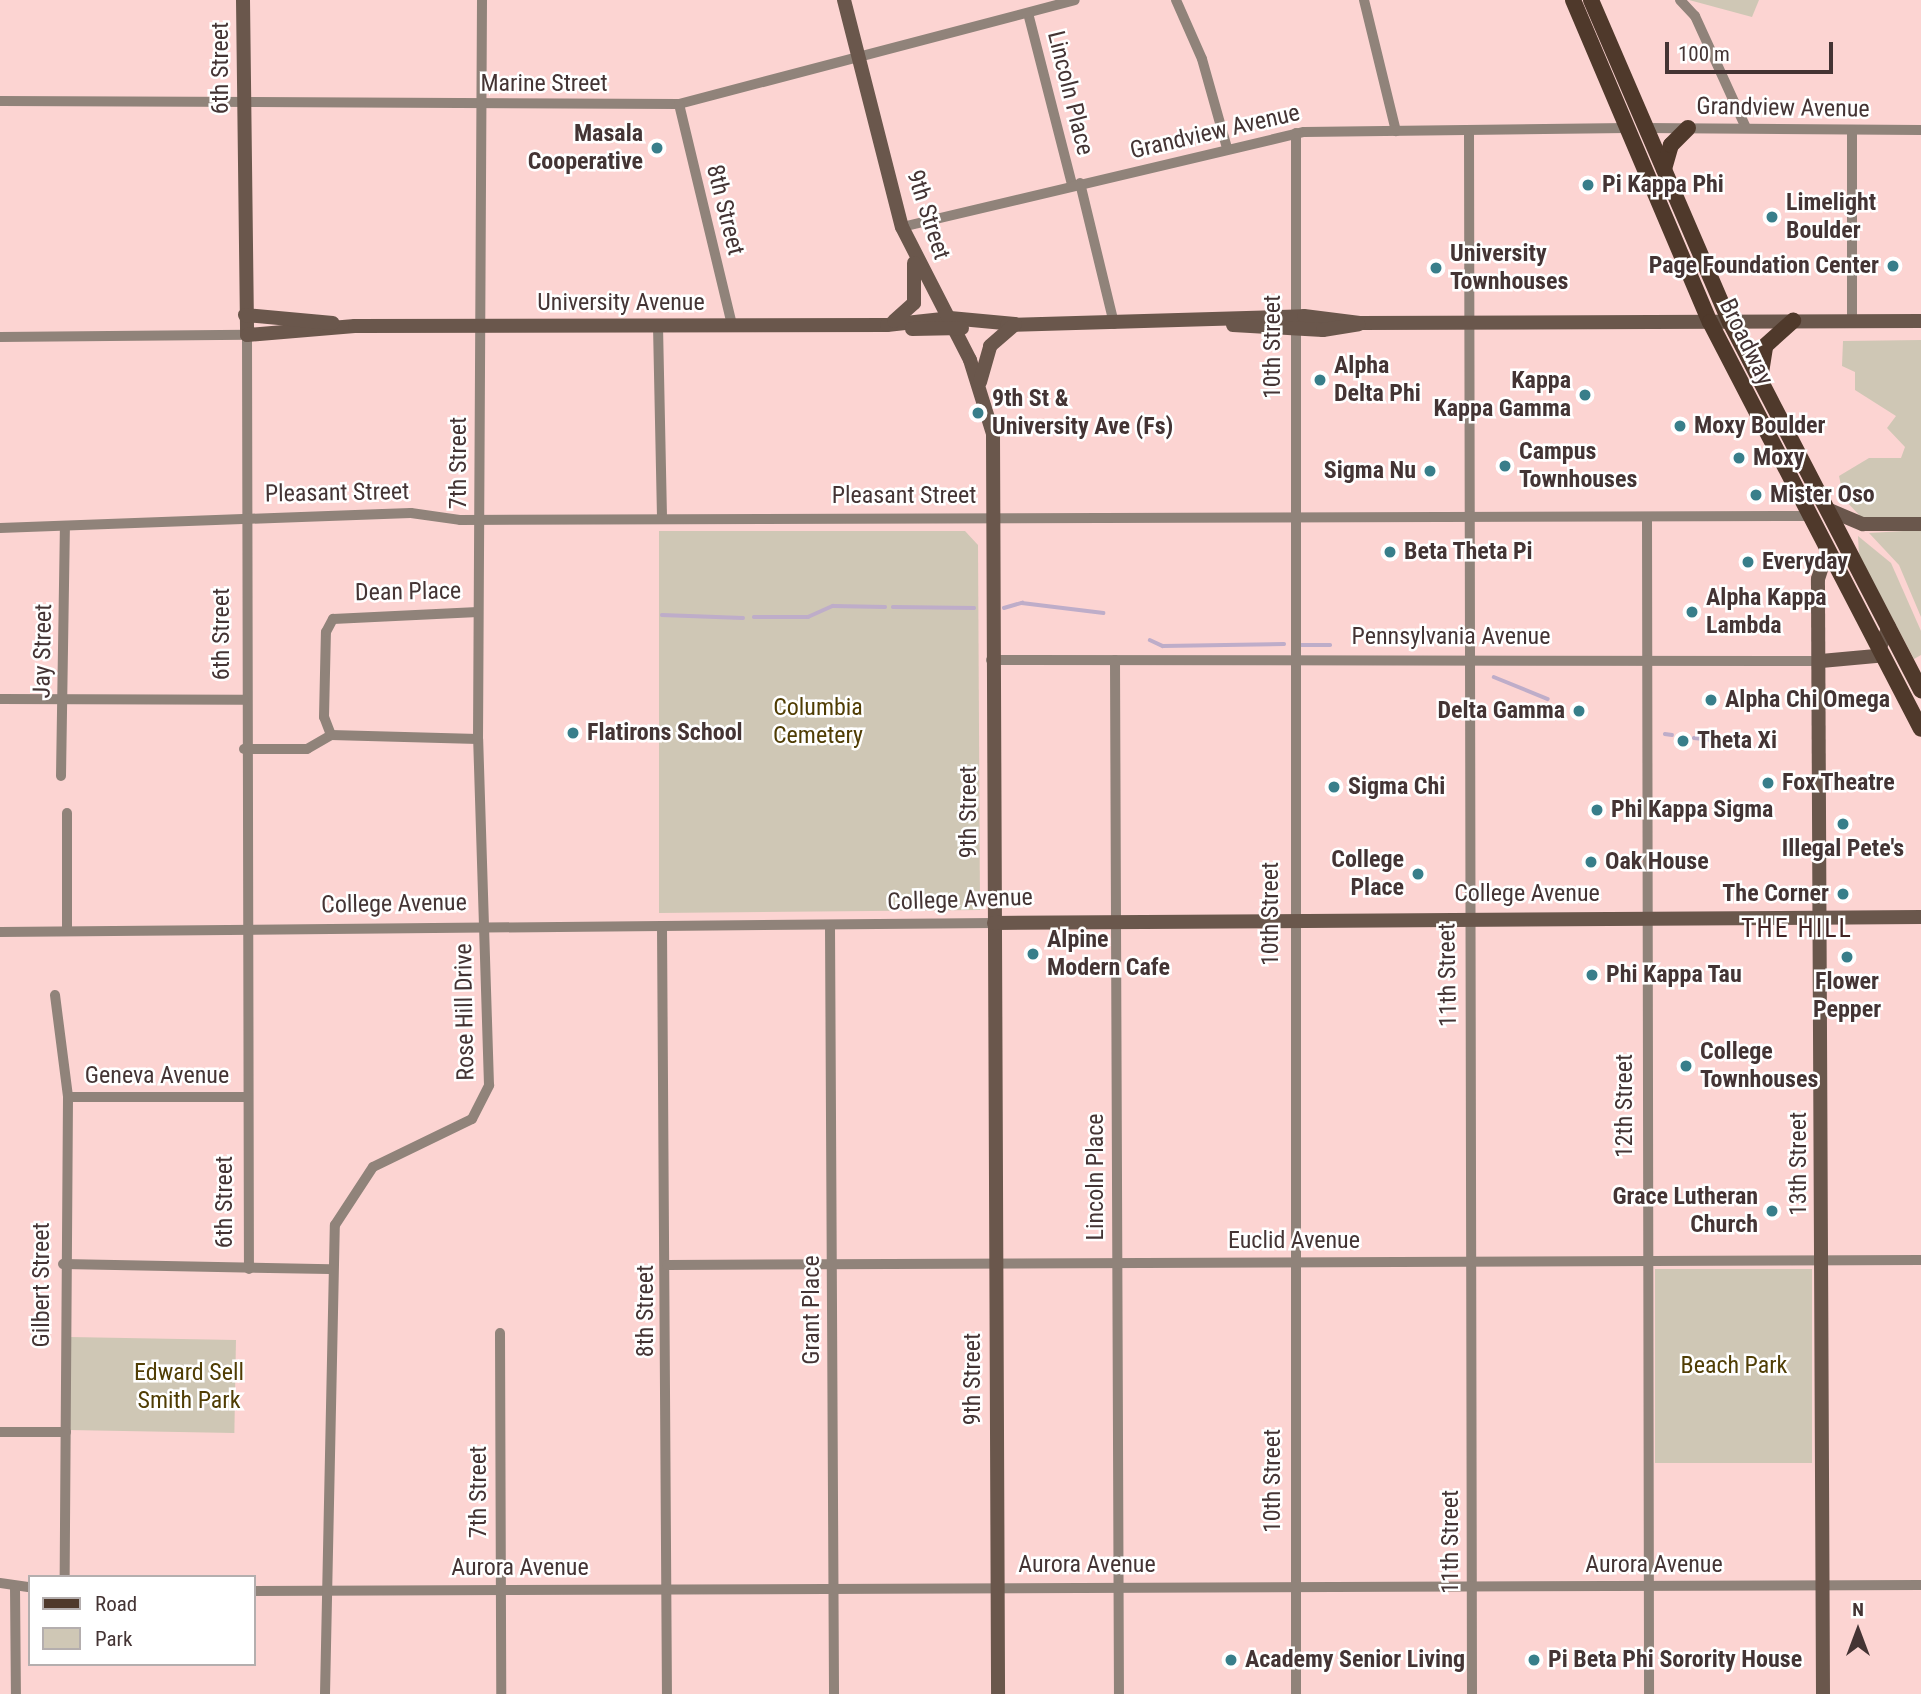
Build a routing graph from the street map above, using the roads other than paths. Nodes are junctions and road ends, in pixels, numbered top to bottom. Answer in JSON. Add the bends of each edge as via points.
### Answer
{"nodes":[{"id":1,"x":243,"y":0,"type":"edge"},
{"id":2,"x":482,"y":0,"type":"edge"},
{"id":3,"x":844,"y":0,"type":"edge"},
{"id":4,"x":1075,"y":0,"type":"edge"},
{"id":5,"x":1176,"y":0,"type":"edge"},
{"id":6,"x":1364,"y":0,"type":"edge"},
{"id":7,"x":1573,"y":0,"type":"edge"},
{"id":8,"x":1591,"y":0,"type":"edge"},
{"id":9,"x":1681,"y":1,"type":"edge"},
{"id":10,"x":1028,"y":13,"type":"junction"},
{"id":11,"x":859,"y":56,"type":"junction"},
{"id":12,"x":1615,"y":100,"type":"junction"},
{"id":13,"x":0,"y":101,"type":"edge"},
{"id":14,"x":243,"y":102,"type":"junction"},
{"id":15,"x":679,"y":104,"type":"junction"},
{"id":16,"x":481,"y":105,"type":"junction"},
{"id":17,"x":1627,"y":128,"type":"junction"},
{"id":18,"x":1645,"y":128,"type":"junction"},
{"id":19,"x":1688,"y":128,"type":"junction"},
{"id":20,"x":1746,"y":128,"type":"junction"},
{"id":21,"x":1469,"y":130,"type":"junction"},
{"id":22,"x":1852,"y":130,"type":"junction"},
{"id":23,"x":1921,"y":130,"type":"edge"},
{"id":24,"x":1396,"y":131,"type":"junction"},
{"id":25,"x":1296,"y":133,"type":"junction"},
{"id":26,"x":1227,"y":148,"type":"junction"},
{"id":27,"x":1664,"y":169,"type":"junction"},
{"id":28,"x":1076,"y":183,"type":"junction"},
{"id":29,"x":902,"y":227,"type":"junction"},
{"id":30,"x":914,"y":260,"type":"junction"},
{"id":31,"x":245,"y":315,"type":"junction"},
{"id":32,"x":1793,"y":321,"type":"junction"},
{"id":33,"x":1852,"y":321,"type":"junction"},
{"id":34,"x":1921,"y":321,"type":"edge"},
{"id":35,"x":1710,"y":322,"type":"junction"},
{"id":36,"x":1730,"y":322,"type":"junction"},
{"id":37,"x":953,"y":323,"type":"junction"},
{"id":38,"x":1294,"y":323,"type":"junction"},
{"id":39,"x":1469,"y":323,"type":"junction"},
{"id":40,"x":1015,"y":324,"type":"junction"},
{"id":41,"x":1114,"y":324,"type":"junction"},
{"id":42,"x":732,"y":325,"type":"junction"},
{"id":43,"x":887,"y":325,"type":"junction"},
{"id":44,"x":355,"y":326,"type":"junction"},
{"id":45,"x":480,"y":326,"type":"junction"},
{"id":46,"x":658,"y":326,"type":"junction"},
{"id":47,"x":247,"y":335,"type":"junction"},
{"id":48,"x":0,"y":337,"type":"edge"},
{"id":49,"x":980,"y":382,"type":"junction"},
{"id":50,"x":1760,"y":382,"type":"junction"},
{"id":51,"x":1827,"y":509,"type":"junction"},
{"id":52,"x":1809,"y":516,"type":"junction"},
{"id":53,"x":1294,"y":517,"type":"junction"},
{"id":54,"x":1470,"y":517,"type":"junction"},
{"id":55,"x":1647,"y":517,"type":"junction"},
{"id":56,"x":246,"y":518,"type":"junction"},
{"id":57,"x":990,"y":518,"type":"junction"},
{"id":58,"x":662,"y":519,"type":"junction"},
{"id":59,"x":481,"y":520,"type":"junction"},
{"id":60,"x":1921,"y":524,"type":"edge"},
{"id":61,"x":65,"y":527,"type":"junction"},
{"id":62,"x":0,"y":528,"type":"edge"},
{"id":63,"x":1841,"y":536,"type":"junction"},
{"id":64,"x":1827,"y":551,"type":"junction"},
{"id":65,"x":478,"y":612,"type":"junction"},
{"id":66,"x":1889,"y":627,"type":"junction"},
{"id":67,"x":1881,"y":653,"type":"junction"},
{"id":68,"x":1293,"y":659,"type":"junction"},
{"id":69,"x":991,"y":660,"type":"junction"},
{"id":70,"x":1115,"y":660,"type":"junction"},
{"id":71,"x":1470,"y":660,"type":"junction"},
{"id":72,"x":1647,"y":661,"type":"junction"},
{"id":73,"x":1821,"y":661,"type":"junction"},
{"id":74,"x":1921,"y":690,"type":"edge"},
{"id":75,"x":0,"y":699,"type":"edge"},
{"id":76,"x":64,"y":699,"type":"junction"},
{"id":77,"x":244,"y":700,"type":"junction"},
{"id":78,"x":1921,"y":729,"type":"edge"},
{"id":79,"x":331,"y":735,"type":"junction"},
{"id":80,"x":478,"y":739,"type":"junction"},
{"id":81,"x":244,"y":749,"type":"junction"},
{"id":82,"x":61,"y":776,"type":"dead end"},
{"id":83,"x":67,"y":813,"type":"dead end"},
{"id":84,"x":1822,"y":916,"type":"junction"},
{"id":85,"x":1468,"y":917,"type":"junction"},
{"id":86,"x":1645,"y":917,"type":"junction"},
{"id":87,"x":1921,"y":917,"type":"edge"},
{"id":88,"x":1116,"y":919,"type":"junction"},
{"id":89,"x":1292,"y":919,"type":"junction"},
{"id":90,"x":994,"y":923,"type":"junction"},
{"id":91,"x":482,"y":926,"type":"junction"},
{"id":92,"x":830,"y":926,"type":"junction"},
{"id":93,"x":663,"y":927,"type":"junction"},
{"id":94,"x":244,"y":928,"type":"junction"},
{"id":95,"x":67,"y":931,"type":"junction"},
{"id":96,"x":0,"y":932,"type":"edge"},
{"id":97,"x":55,"y":995,"type":"dead end"},
{"id":98,"x":68,"y":1097,"type":"junction"},
{"id":99,"x":247,"y":1097,"type":"junction"},
{"id":100,"x":1647,"y":1259,"type":"junction"},
{"id":101,"x":1822,"y":1260,"type":"junction"},
{"id":102,"x":1921,"y":1260,"type":"edge"},
{"id":103,"x":1293,"y":1261,"type":"junction"},
{"id":104,"x":1471,"y":1261,"type":"junction"},
{"id":105,"x":996,"y":1262,"type":"junction"},
{"id":106,"x":1118,"y":1262,"type":"junction"},
{"id":107,"x":63,"y":1264,"type":"junction"},
{"id":108,"x":833,"y":1264,"type":"junction"},
{"id":109,"x":667,"y":1265,"type":"junction"},
{"id":110,"x":248,"y":1269,"type":"junction"},
{"id":111,"x":330,"y":1269,"type":"junction"},
{"id":112,"x":500,"y":1333,"type":"dead end"},
{"id":113,"x":0,"y":1432,"type":"edge"},
{"id":114,"x":66,"y":1432,"type":"junction"},
{"id":115,"x":65,"y":1575,"type":"edge"},
{"id":116,"x":0,"y":1583,"type":"edge"},
{"id":117,"x":1823,"y":1584,"type":"junction"},
{"id":118,"x":1295,"y":1585,"type":"junction"},
{"id":119,"x":1921,"y":1585,"type":"edge"},
{"id":120,"x":997,"y":1586,"type":"junction"},
{"id":121,"x":1119,"y":1586,"type":"junction"},
{"id":122,"x":1472,"y":1586,"type":"junction"},
{"id":123,"x":15,"y":1587,"type":"junction"},
{"id":124,"x":28,"y":1587,"type":"edge"},
{"id":125,"x":1649,"y":1587,"type":"junction"},
{"id":126,"x":668,"y":1588,"type":"junction"},
{"id":127,"x":834,"y":1588,"type":"junction"},
{"id":128,"x":328,"y":1590,"type":"junction"},
{"id":129,"x":499,"y":1590,"type":"junction"},
{"id":130,"x":256,"y":1591,"type":"edge"},
{"id":131,"x":16,"y":1694,"type":"edge"},
{"id":132,"x":325,"y":1694,"type":"edge"},
{"id":133,"x":501,"y":1694,"type":"edge"},
{"id":134,"x":667,"y":1694,"type":"edge"},
{"id":135,"x":834,"y":1694,"type":"edge"},
{"id":136,"x":998,"y":1694,"type":"edge"},
{"id":137,"x":1119,"y":1694,"type":"edge"},
{"id":138,"x":1296,"y":1694,"type":"edge"},
{"id":139,"x":1472,"y":1694,"type":"edge"},
{"id":140,"x":1649,"y":1694,"type":"edge"},
{"id":141,"x":1823,"y":1694,"type":"edge"}],
"edges":[{"from":1,"to":14,"type":"street","name":"6th Street"},
{"from":2,"to":16,"type":"street","name":"7th Street"},
{"from":3,"to":11,"type":"street","name":"9th Street"},
{"from":4,"to":10,"type":"street","name":"Marine Street"},
{"from":5,"to":26,"type":"street","via":[[1202,59]]},
{"from":6,"to":24,"type":"street"},
{"from":7,"to":12,"type":"main road","name":"Broadway"},
{"from":8,"to":18,"type":"main road","name":"Broadway"},
{"from":9,"to":20,"type":"street"},
{"from":10,"to":11,"type":"street","name":"Marine Street"},
{"from":10,"to":28,"type":"street","name":"Lincoln Place"},
{"from":11,"to":15,"type":"street","name":"Marine Street"},
{"from":11,"to":29,"type":"street","name":"9th Street"},
{"from":12,"to":17,"type":"main road","name":"Broadway"},
{"from":12,"to":18,"type":"main road"},
{"from":13,"to":14,"type":"street","name":"Marine Street"},
{"from":14,"to":16,"type":"street","name":"Marine Street"},
{"from":14,"to":31,"type":"street","name":"6th Street"},
{"from":15,"to":16,"type":"street","name":"Marine Street"},
{"from":15,"to":42,"type":"street","name":"8th Street"},
{"from":16,"to":45,"type":"street","name":"7th Street"},
{"from":17,"to":21,"type":"street","name":"Grandview Avenue"},
{"from":17,"to":35,"type":"main road","name":"Broadway"},
{"from":18,"to":19,"type":"street","name":"Grandview Avenue"},
{"from":18,"to":27,"type":"main road","name":"Broadway"},
{"from":19,"to":20,"type":"street","name":"Grandview Avenue"},
{"from":19,"to":27,"type":"main road","via":[[1671,145]]},
{"from":20,"to":22,"type":"street","name":"Grandview Avenue"},
{"from":21,"to":24,"type":"street","name":"Grandview Avenue"},
{"from":21,"to":39,"type":"street","name":"11th Street"},
{"from":22,"to":23,"type":"street","name":"Grandview Avenue"},
{"from":22,"to":33,"type":"street"},
{"from":24,"to":25,"type":"street","name":"Grandview Avenue"},
{"from":25,"to":26,"type":"street","name":"Grandview Avenue"},
{"from":25,"to":38,"type":"street","name":"10th Street"},
{"from":26,"to":28,"type":"street","name":"Grandview Avenue"},
{"from":27,"to":36,"type":"main road","name":"Broadway"},
{"from":28,"to":29,"type":"street","name":"Grandview Avenue"},
{"from":28,"to":41,"type":"street","name":"Lincoln Place"},
{"from":29,"to":30,"type":"street","name":"9th Street"},
{"from":30,"to":37,"type":"street","name":"9th Street"},
{"from":30,"to":43,"type":"street","via":[[915,303]]},
{"from":31,"to":44,"type":"street","name":"University Avenue"},
{"from":31,"to":47,"type":"street","name":"6th Street"},
{"from":32,"to":33,"type":"street","name":"University Avenue"},
{"from":32,"to":36,"type":"street","name":"University Avenue"},
{"from":32,"to":50,"type":"main road","via":[[1765,346]]},
{"from":33,"to":34,"type":"street","name":"University Avenue"},
{"from":35,"to":36,"type":"street","name":"University Avenue"},
{"from":35,"to":39,"type":"street","name":"University Avenue"},
{"from":35,"to":52,"type":"main road","name":"Broadway"},
{"from":36,"to":50,"type":"main road","name":"Broadway"},
{"from":37,"to":40,"type":"street","name":"University Avenue"},
{"from":37,"to":43,"type":"street","name":"University Avenue"},
{"from":37,"to":49,"type":"street","name":"9th Street"},
{"from":38,"to":39,"type":"street","name":"University Avenue"},
{"from":38,"to":41,"type":"street","name":"University Avenue"},
{"from":38,"to":53,"type":"street","name":"10th Street"},
{"from":39,"to":54,"type":"street","name":"11th Street"},
{"from":40,"to":41,"type":"street","name":"University Avenue"},
{"from":40,"to":49,"type":"street","via":[[990,346]]},
{"from":42,"to":43,"type":"street","name":"University Avenue"},
{"from":42,"to":46,"type":"street","name":"University Avenue"},
{"from":44,"to":45,"type":"street","name":"University Avenue"},
{"from":44,"to":47,"type":"street","name":"University Avenue"},
{"from":45,"to":46,"type":"street","name":"University Avenue"},
{"from":45,"to":59,"type":"street","name":"7th Street"},
{"from":46,"to":58,"type":"street"},
{"from":47,"to":48,"type":"street","name":"University Avenue"},
{"from":47,"to":56,"type":"street","name":"6th Street"},
{"from":49,"to":57,"type":"street","name":"9th Street","via":[[994,441]]},
{"from":50,"to":51,"type":"main road","name":"Broadway"},
{"from":51,"to":60,"type":"street","via":[[1863,524]]},
{"from":51,"to":63,"type":"main road","name":"Broadway"},
{"from":52,"to":55,"type":"street","name":"Pleasant Street"},
{"from":52,"to":63,"type":"main road"},
{"from":52,"to":64,"type":"main road","name":"Broadway"},
{"from":53,"to":54,"type":"street","name":"Pleasant Street"},
{"from":53,"to":57,"type":"street","name":"Pleasant Street"},
{"from":53,"to":68,"type":"street","name":"10th Street"},
{"from":54,"to":55,"type":"street","name":"Pleasant Street"},
{"from":54,"to":71,"type":"street","name":"11th Street"},
{"from":55,"to":72,"type":"street","name":"12th Street"},
{"from":56,"to":59,"type":"street","name":"Pleasant Street","via":[[411,513]]},
{"from":56,"to":61,"type":"street","name":"Pleasant Street"},
{"from":56,"to":77,"type":"street","name":"6th Street"},
{"from":57,"to":58,"type":"street","name":"Pleasant Street"},
{"from":57,"to":69,"type":"street","name":"9th Street"},
{"from":58,"to":59,"type":"street","name":"Pleasant Street"},
{"from":59,"to":65,"type":"street","name":"7th Street"},
{"from":61,"to":62,"type":"street","name":"Pleasant Street"},
{"from":61,"to":76,"type":"street","name":"Jay Street"},
{"from":63,"to":66,"type":"main road","name":"Broadway"},
{"from":64,"to":67,"type":"main road","name":"Broadway"},
{"from":64,"to":73,"type":"street","name":"13th Street","via":[[1818,579]]},
{"from":65,"to":79,"type":"street","name":"Dean Place","via":[[333,619],[325,644],[324,718]]},
{"from":65,"to":80,"type":"street","name":"7th Street"},
{"from":66,"to":67,"type":"street"},
{"from":66,"to":74,"type":"main road","name":"Broadway"},
{"from":67,"to":73,"type":"street","name":"Pennsylvania Avenue"},
{"from":67,"to":78,"type":"main road","name":"Broadway"},
{"from":68,"to":70,"type":"street","name":"Pennsylvania Avenue"},
{"from":68,"to":71,"type":"street","name":"Pennsylvania Avenue"},
{"from":68,"to":89,"type":"street","name":"10th Street"},
{"from":69,"to":70,"type":"street","name":"Pennsylvania Avenue"},
{"from":69,"to":90,"type":"street","name":"9th Street"},
{"from":70,"to":88,"type":"street","name":"Lincoln Place"},
{"from":71,"to":72,"type":"street","name":"Pennsylvania Avenue"},
{"from":71,"to":85,"type":"street","name":"11th Street"},
{"from":72,"to":73,"type":"street","name":"Pennsylvania Avenue"},
{"from":72,"to":86,"type":"street","name":"12th Street"},
{"from":73,"to":84,"type":"street","name":"13th Street"},
{"from":75,"to":76,"type":"street"},
{"from":76,"to":77,"type":"street"},
{"from":76,"to":82,"type":"street","name":"Jay Street"},
{"from":77,"to":81,"type":"street","name":"6th Street"},
{"from":79,"to":80,"type":"street"},
{"from":79,"to":81,"type":"street","via":[[307,749]]},
{"from":80,"to":91,"type":"street","name":"7th Street"},
{"from":81,"to":94,"type":"street","name":"6th Street"},
{"from":83,"to":95,"type":"street"},
{"from":84,"to":86,"type":"street","name":"College Avenue"},
{"from":84,"to":87,"type":"street","name":"College Avenue"},
{"from":84,"to":101,"type":"street","name":"13th Street"},
{"from":85,"to":86,"type":"street","name":"College Avenue"},
{"from":85,"to":89,"type":"street","name":"College Avenue"},
{"from":85,"to":104,"type":"street","name":"11th Street"},
{"from":86,"to":100,"type":"street","name":"12th Street"},
{"from":88,"to":89,"type":"street","name":"College Avenue"},
{"from":88,"to":90,"type":"street","name":"College Avenue"},
{"from":88,"to":106,"type":"street","name":"Lincoln Place"},
{"from":89,"to":103,"type":"street","name":"10th Street"},
{"from":90,"to":92,"type":"street","name":"College Avenue"},
{"from":90,"to":105,"type":"street","name":"9th Street"},
{"from":91,"to":93,"type":"street","name":"College Avenue"},
{"from":91,"to":94,"type":"street","name":"College Avenue"},
{"from":91,"to":111,"type":"street","name":"Rose Hill Drive","via":[[486,1098],[472,1119],[389,1156],[356,1185],[335,1225]]},
{"from":92,"to":93,"type":"street","name":"College Avenue"},
{"from":92,"to":108,"type":"street","name":"Grant Place"},
{"from":93,"to":109,"type":"street","name":"8th Street"},
{"from":94,"to":95,"type":"street","name":"College Avenue"},
{"from":94,"to":99,"type":"street","name":"6th Street"},
{"from":95,"to":96,"type":"street","name":"College Avenue"},
{"from":97,"to":98,"type":"street","name":"Gilbert Street"},
{"from":98,"to":99,"type":"street","name":"Geneva Avenue"},
{"from":98,"to":107,"type":"street","name":"Gilbert Street"},
{"from":99,"to":110,"type":"street","name":"6th Street"},
{"from":100,"to":101,"type":"street","name":"Euclid Avenue"},
{"from":100,"to":104,"type":"street","name":"Euclid Avenue"},
{"from":100,"to":125,"type":"street","name":"12th Street"},
{"from":101,"to":102,"type":"street","name":"Euclid Avenue"},
{"from":101,"to":117,"type":"street","name":"13th Street"},
{"from":103,"to":104,"type":"street","name":"Euclid Avenue"},
{"from":103,"to":106,"type":"street","name":"Euclid Avenue"},
{"from":103,"to":118,"type":"street","name":"10th Street"},
{"from":104,"to":122,"type":"street","name":"11th Street"},
{"from":105,"to":106,"type":"street","name":"Euclid Avenue"},
{"from":105,"to":108,"type":"street","name":"Euclid Avenue"},
{"from":105,"to":120,"type":"street","name":"9th Street"},
{"from":106,"to":121,"type":"street","name":"Lincoln Place"},
{"from":107,"to":110,"type":"street"},
{"from":107,"to":114,"type":"street","name":"Gilbert Street"},
{"from":108,"to":109,"type":"street","name":"Euclid Avenue"},
{"from":108,"to":127,"type":"street","name":"Grant Place"},
{"from":109,"to":126,"type":"street","name":"8th Street"},
{"from":110,"to":111,"type":"street"},
{"from":111,"to":128,"type":"street"},
{"from":112,"to":129,"type":"street","name":"7th Street"},
{"from":113,"to":114,"type":"street"},
{"from":114,"to":115,"type":"street","name":"Gilbert Street"},
{"from":116,"to":123,"type":"street"},
{"from":117,"to":119,"type":"street","name":"Aurora Avenue"},
{"from":117,"to":125,"type":"street","name":"Aurora Avenue"},
{"from":117,"to":141,"type":"street","name":"13th Street"},
{"from":118,"to":121,"type":"street","name":"Aurora Avenue"},
{"from":118,"to":122,"type":"street","name":"Aurora Avenue"},
{"from":118,"to":138,"type":"street","name":"10th Street"},
{"from":120,"to":121,"type":"street","name":"Aurora Avenue"},
{"from":120,"to":127,"type":"street","name":"Aurora Avenue"},
{"from":120,"to":136,"type":"street","name":"9th Street"},
{"from":121,"to":137,"type":"street","name":"Lincoln Place"},
{"from":122,"to":125,"type":"street","name":"Aurora Avenue"},
{"from":122,"to":139,"type":"street","name":"11th Street"},
{"from":123,"to":124,"type":"street"},
{"from":123,"to":131,"type":"street"},
{"from":125,"to":140,"type":"street","name":"12th Street"},
{"from":126,"to":127,"type":"street","name":"Aurora Avenue"},
{"from":126,"to":129,"type":"street","name":"Aurora Avenue"},
{"from":126,"to":134,"type":"street","name":"8th Street"},
{"from":127,"to":135,"type":"street","name":"Grant Place"},
{"from":128,"to":129,"type":"street","name":"Aurora Avenue"},
{"from":128,"to":130,"type":"street","name":"Aurora Avenue"},
{"from":128,"to":132,"type":"street"},
{"from":129,"to":133,"type":"street","name":"7th Street"}]}
